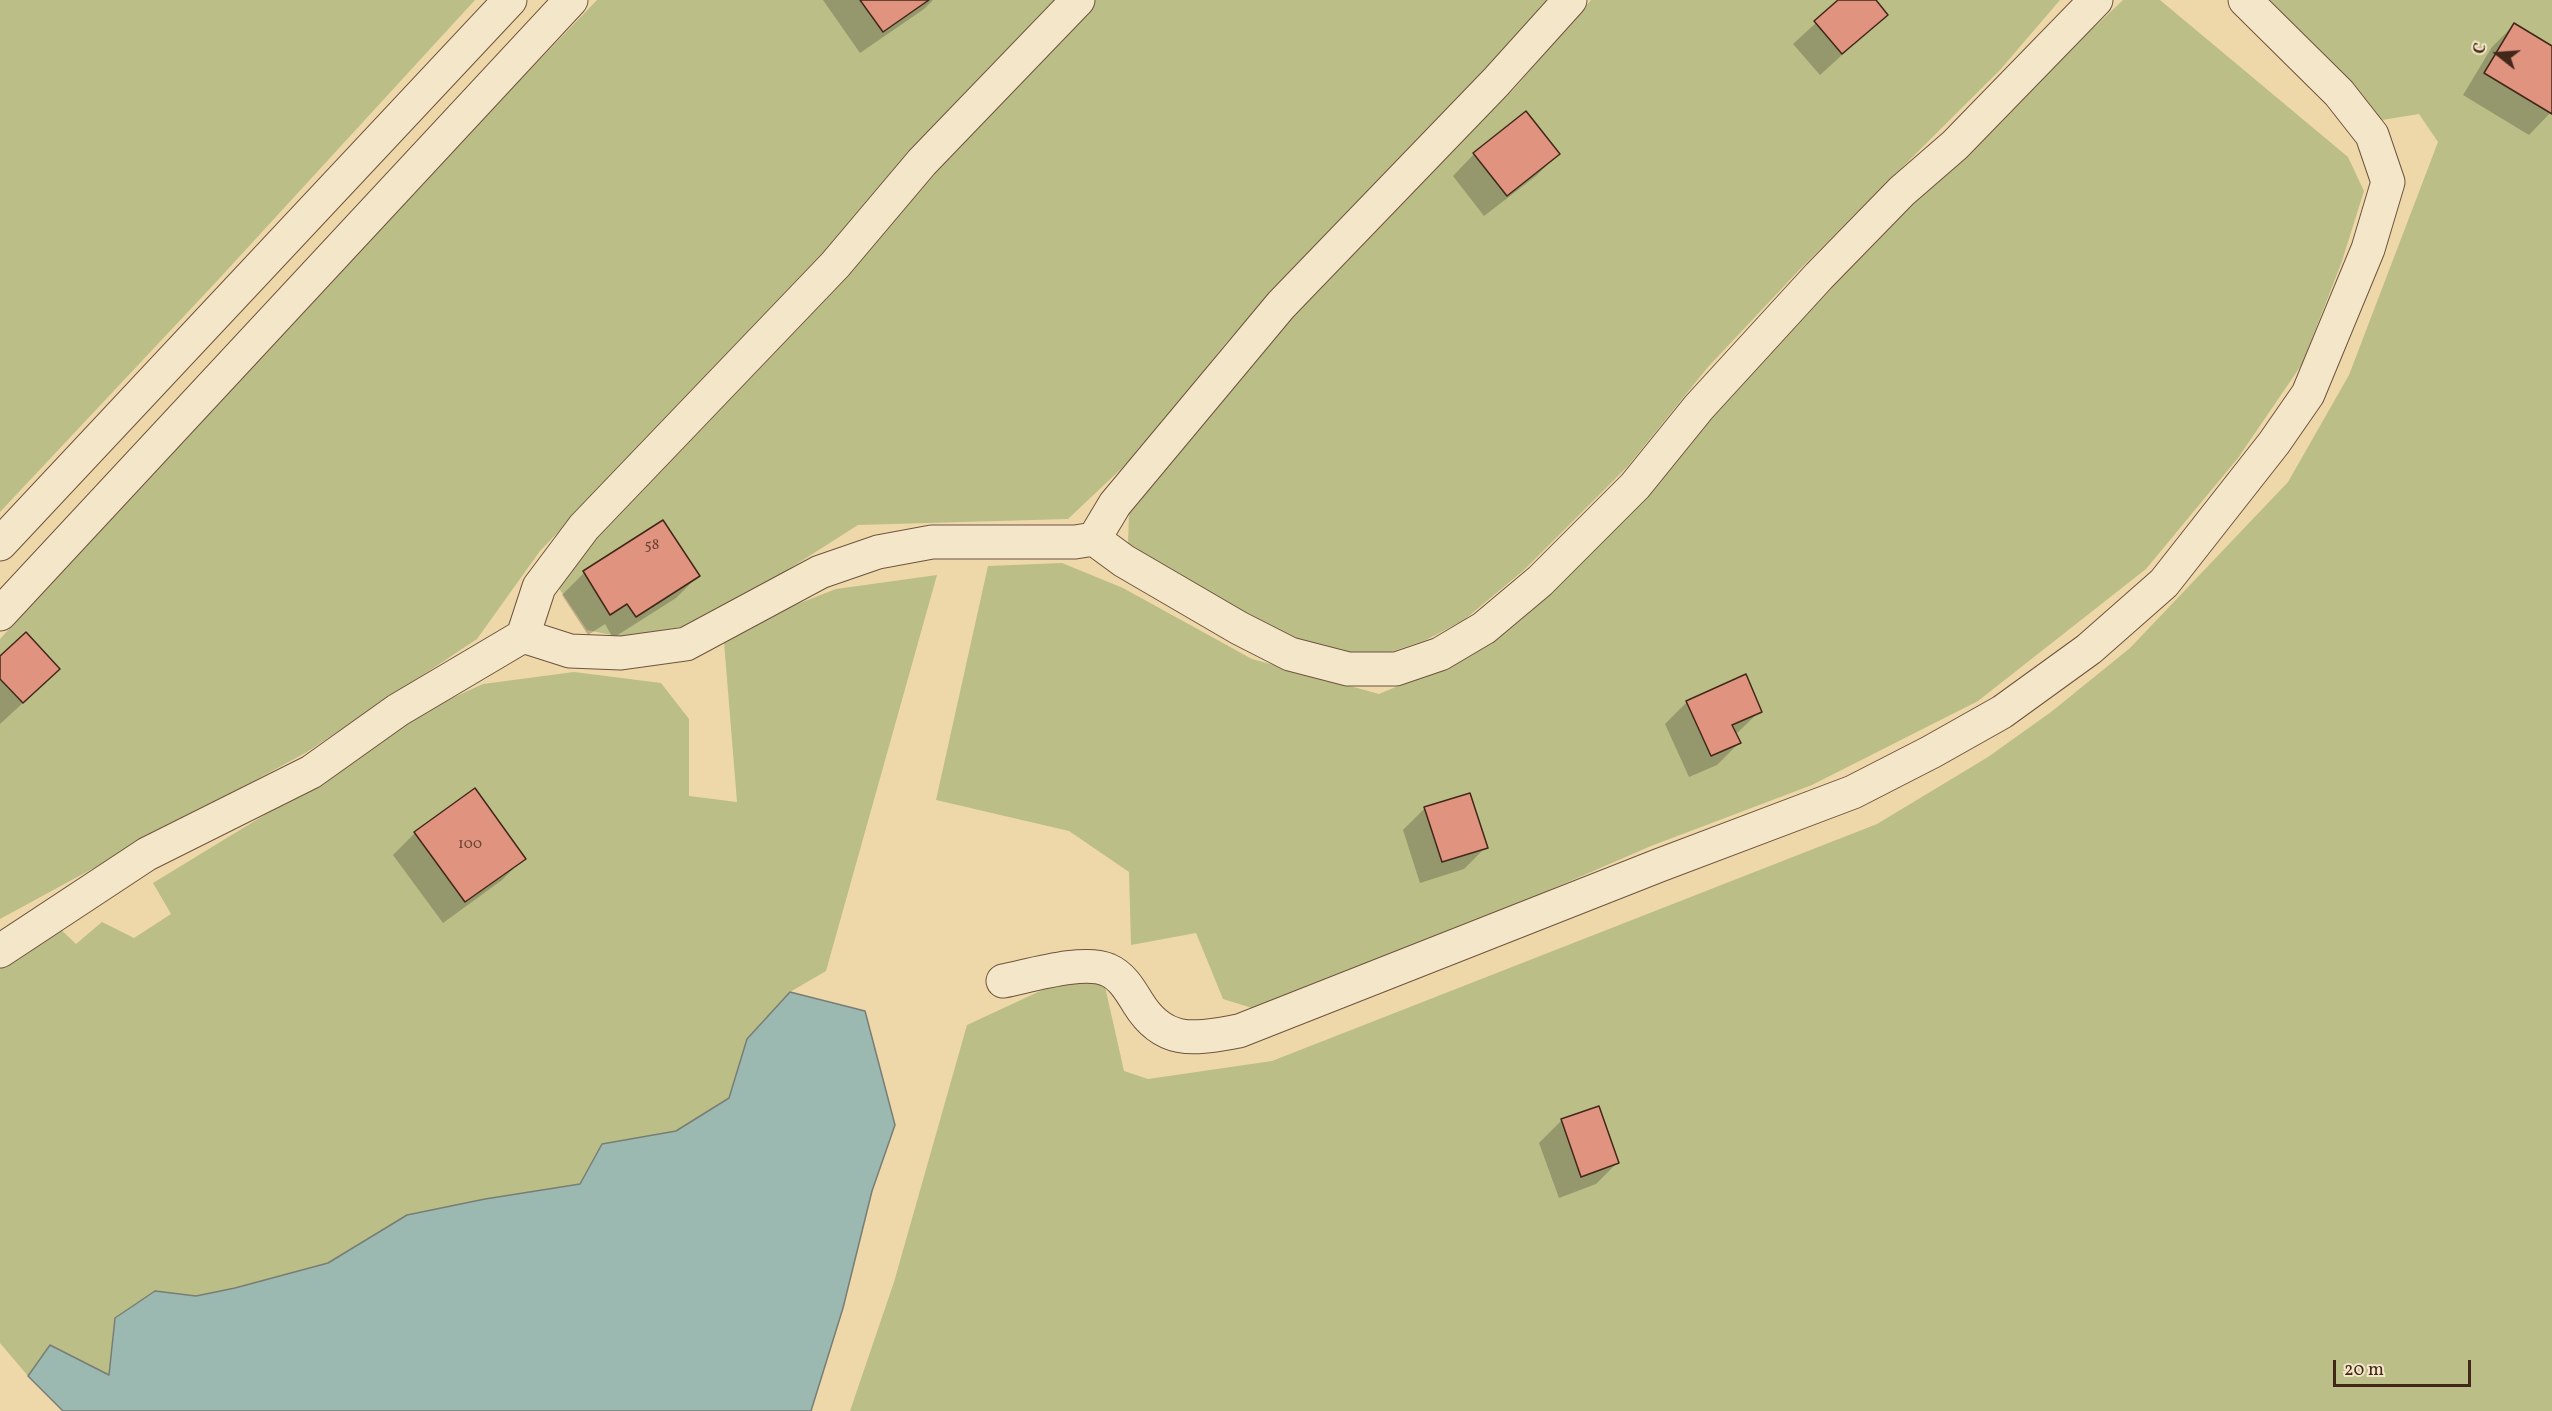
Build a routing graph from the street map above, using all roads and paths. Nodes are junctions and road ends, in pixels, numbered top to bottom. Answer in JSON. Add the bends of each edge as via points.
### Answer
{"nodes":[{"id":1,"x":510,"y":0,"type":"edge"},
{"id":2,"x":571,"y":0,"type":"edge"},
{"id":3,"x":1078,"y":0,"type":"edge"},
{"id":4,"x":1570,"y":0,"type":"edge"},
{"id":5,"x":2096,"y":0,"type":"edge"},
{"id":6,"x":2245,"y":0,"type":"edge"},
{"id":7,"x":1094,"y":539,"type":"junction"},
{"id":8,"x":0,"y":544,"type":"edge"},
{"id":9,"x":0,"y":614,"type":"edge"},
{"id":10,"x":523,"y":636,"type":"junction"},
{"id":11,"x":0,"y":951,"type":"edge"},
{"id":12,"x":1003,"y":981,"type":"dead end"}],
"edges":[{"from":1,"to":8,"type":"street"},
{"from":2,"to":9,"type":"street"},
{"from":3,"to":10,"type":"street","via":[[922,162],[835,265],[584,527],[539,588]]},
{"from":4,"to":7,"type":"street","via":[[1281,305],[1115,504]]},
{"from":5,"to":7,"type":"street","via":[[1820,276],[1699,407],[1627,494],[1540,581],[1484,628],[1440,654],[1396,669],[1348,669],[1290,654],[1152,578]]},
{"from":6,"to":12,"type":"street","via":[[2339,93],[2372,135],[2388,182],[2368,249],[2308,394],[2164,583],[2089,649],[2002,712],[1853,792],[1239,1032],[1192,1039],[1166,1032],[1143,1010],[1125,982],[1107,969],[1087,965]]},
{"from":7,"to":10,"type":"street","via":[[932,542],[878,552],[820,572],[686,644],[621,654],[570,651]]},
{"from":10,"to":11,"type":"street","via":[[398,710],[311,772],[147,854]]}]}
